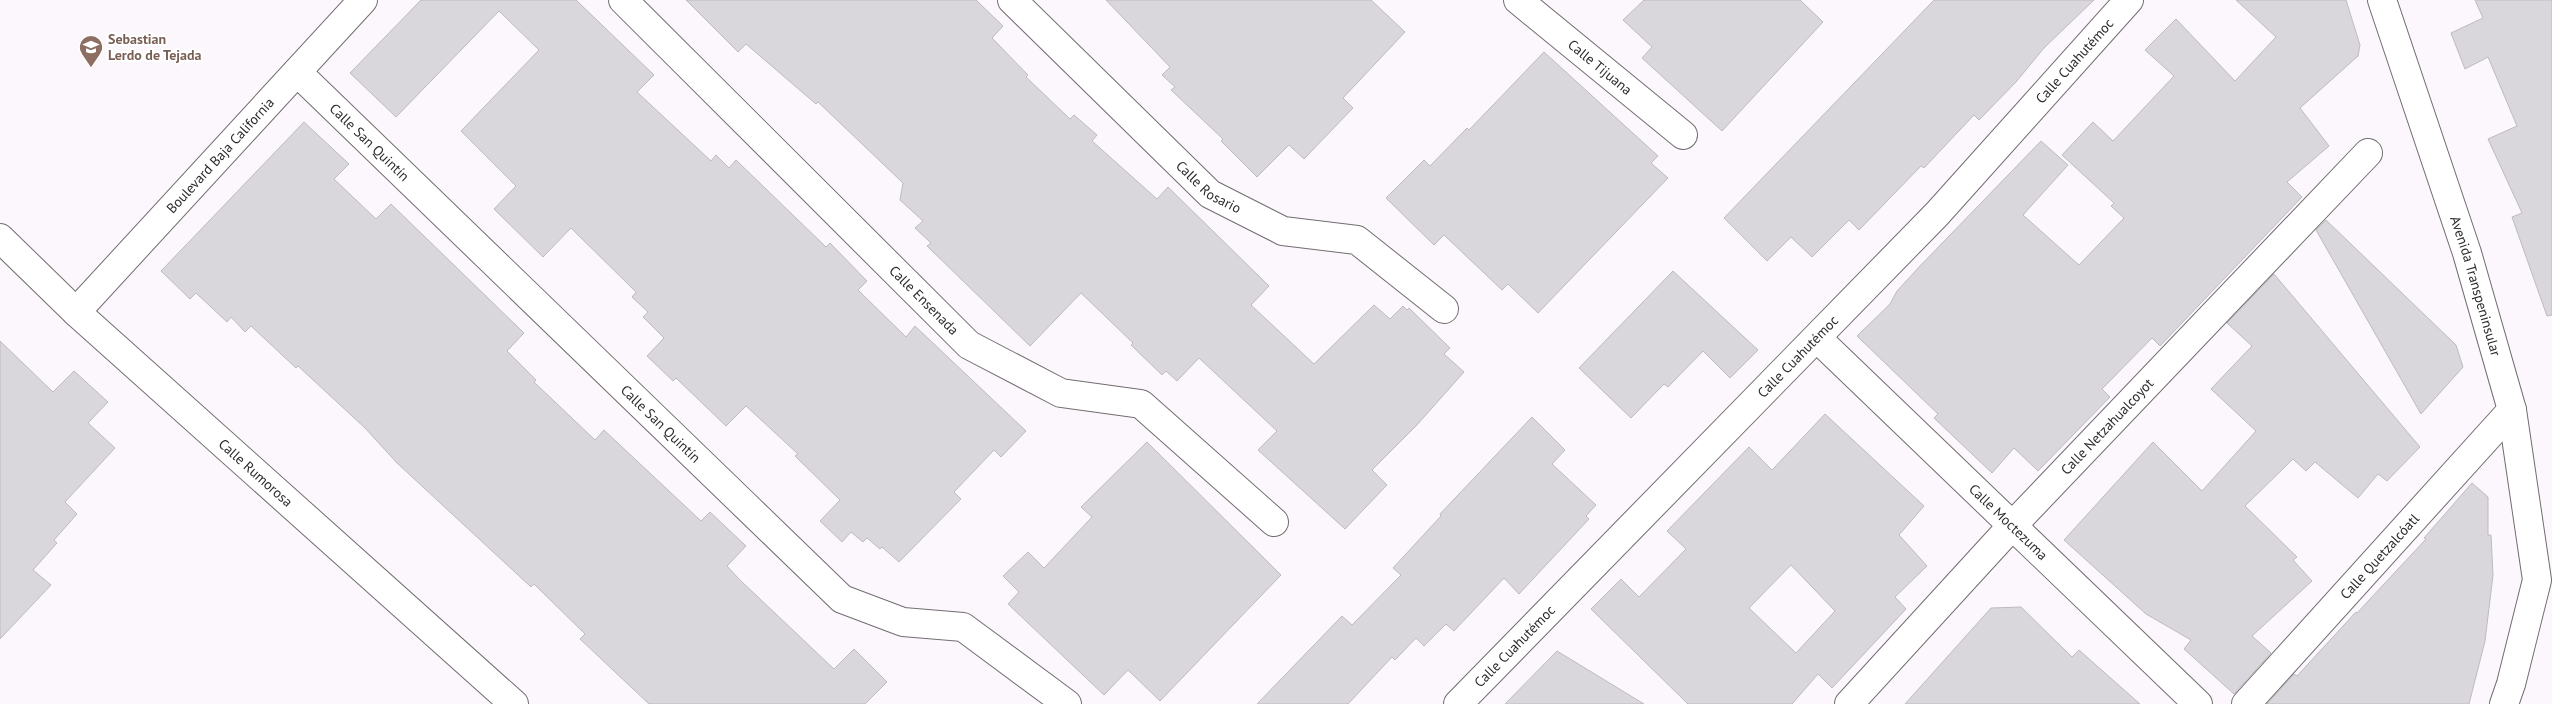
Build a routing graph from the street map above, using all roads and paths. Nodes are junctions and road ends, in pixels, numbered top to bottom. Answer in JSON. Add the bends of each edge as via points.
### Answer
{"nodes":[{"id":1,"x":363,"y":0,"type":"edge"},
{"id":2,"x":623,"y":0,"type":"edge"},
{"id":3,"x":1012,"y":0,"type":"edge"},
{"id":4,"x":1518,"y":0,"type":"edge"},
{"id":5,"x":2129,"y":0,"type":"edge"},
{"id":6,"x":2382,"y":0,"type":"edge"},
{"id":7,"x":297,"y":72,"type":"junction"},
{"id":8,"x":1683,"y":135,"type":"dead end"},
{"id":9,"x":2368,"y":153,"type":"dead end"},
{"id":10,"x":0,"y":238,"type":"edge"},
{"id":11,"x":1444,"y":309,"type":"dead end"},
{"id":12,"x":76,"y":312,"type":"junction"},
{"id":13,"x":1818,"y":339,"type":"junction"},
{"id":14,"x":2512,"y":410,"type":"junction"},
{"id":15,"x":1274,"y":522,"type":"dead end"},
{"id":16,"x":2011,"y":527,"type":"junction"},
{"id":17,"x":2544,"y":579,"type":"edge"},
{"id":18,"x":514,"y":704,"type":"edge"},
{"id":19,"x":1067,"y":704,"type":"edge"},
{"id":20,"x":1458,"y":704,"type":"edge"},
{"id":21,"x":1849,"y":704,"type":"edge"},
{"id":22,"x":2198,"y":704,"type":"edge"},
{"id":23,"x":2246,"y":704,"type":"edge"},
{"id":24,"x":2504,"y":704,"type":"edge"}],
"edges":[{"from":1,"to":7,"type":"street","name":"Boulevard Baja California"},
{"from":2,"to":15,"type":"street","name":"Calle Ensenada","via":[[969,345],[1061,393],[1141,404]]},
{"from":3,"to":11,"type":"street","name":"Calle Rosario","via":[[1210,194],[1284,231],[1357,240]]},
{"from":4,"to":8,"type":"street","name":"Calle Tijuana"},
{"from":5,"to":13,"type":"street","name":"Calle Cuahutémoc","via":[[1937,214]]},
{"from":6,"to":14,"type":"street","name":"Avenida Transpeninsular","via":[[2467,253]]},
{"from":7,"to":12,"type":"street","name":"Boulevard Baja California"},
{"from":7,"to":19,"type":"street","name":"Calle San Quintín","via":[[842,599],[903,622],[962,627]]},
{"from":9,"to":16,"type":"street","name":"Calle Netzahualcoyot"},
{"from":10,"to":12,"type":"street","name":"Calle Rumorosa"},
{"from":12,"to":18,"type":"street","name":"Calle Rumorosa"},
{"from":13,"to":16,"type":"street","name":"Calle Moctezuma"},
{"from":13,"to":20,"type":"street","name":"Calle Cuahutémoc"},
{"from":14,"to":17,"type":"street","name":"Avenida Transpeninsular"},
{"from":14,"to":23,"type":"street","name":"Calle Quetzalcóatl"},
{"from":16,"to":21,"type":"street","name":"Calle Netzahualcoyot"},
{"from":16,"to":22,"type":"street","name":"Calle Moctezuma"},
{"from":17,"to":24,"type":"street"}]}
